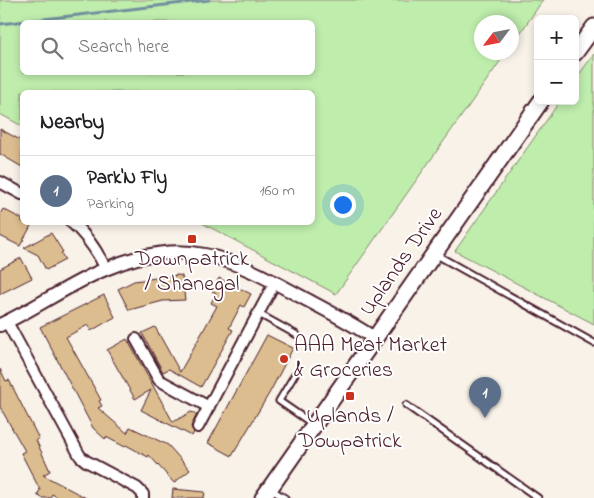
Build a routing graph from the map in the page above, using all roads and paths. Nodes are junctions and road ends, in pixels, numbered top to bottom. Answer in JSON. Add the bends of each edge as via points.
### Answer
{"nodes":[{"id":1,"x":594,"y":27,"type":"edge"},
{"id":2,"x":579,"y":48,"type":"edge"},
{"id":3,"x":538,"y":105,"type":"edge"},
{"id":4,"x":0,"y":182,"type":"edge"},
{"id":5,"x":20,"y":193,"type":"edge"},
{"id":6,"x":75,"y":225,"type":"edge"},
{"id":7,"x":435,"y":253,"type":"junction"},
{"id":8,"x":106,"y":268,"type":"junction"},
{"id":9,"x":275,"y":282,"type":"junction"},
{"id":10,"x":259,"y":314,"type":"junction"},
{"id":11,"x":3,"y":323,"type":"edge"},
{"id":12,"x":297,"y":335,"type":"dead end"},
{"id":13,"x":374,"y":338,"type":"junction"},
{"id":14,"x":136,"y":339,"type":"dead end"},
{"id":15,"x":594,"y":343,"type":"edge"},
{"id":16,"x":295,"y":374,"type":"dead end"},
{"id":17,"x":406,"y":405,"type":"dead end"},
{"id":18,"x":209,"y":407,"type":"junction"},
{"id":19,"x":314,"y":425,"type":"junction"},
{"id":20,"x":198,"y":427,"type":"dead end"},
{"id":21,"x":266,"y":493,"type":"edge"},
{"id":22,"x":143,"y":498,"type":"edge"},
{"id":23,"x":285,"y":498,"type":"edge"},
{"id":24,"x":538,"y":498,"type":"edge"}],
"edges":[{"from":1,"to":2,"type":"main road"},
{"from":3,"to":7,"type":"main road","name":"Uplands Drive"},
{"from":4,"to":5,"type":"street"},
{"from":6,"to":8,"type":"street","via":[[98,251]]},
{"from":7,"to":13,"type":"main road","name":"Uplands Drive"},
{"from":7,"to":15,"type":"lane"},
{"from":8,"to":9,"type":"street","via":[[159,254],[200,253],[232,262]]},
{"from":8,"to":11,"type":"street"},
{"from":9,"to":10,"type":"street"},
{"from":9,"to":13,"type":"street"},
{"from":10,"to":12,"type":"lane"},
{"from":10,"to":18,"type":"street"},
{"from":11,"to":22,"type":"street","via":[[80,456],[137,488]]},
{"from":13,"to":19,"type":"main road","name":"Uplands Drive"},
{"from":14,"to":18,"type":"street","via":[[159,380]]},
{"from":16,"to":19,"type":"lane","via":[[279,402]]},
{"from":17,"to":24,"type":"lane"},
{"from":18,"to":20,"type":"street"},
{"from":19,"to":21,"type":"main road","name":"Uplands Drive"},
{"from":21,"to":23,"type":"lane"}]}
